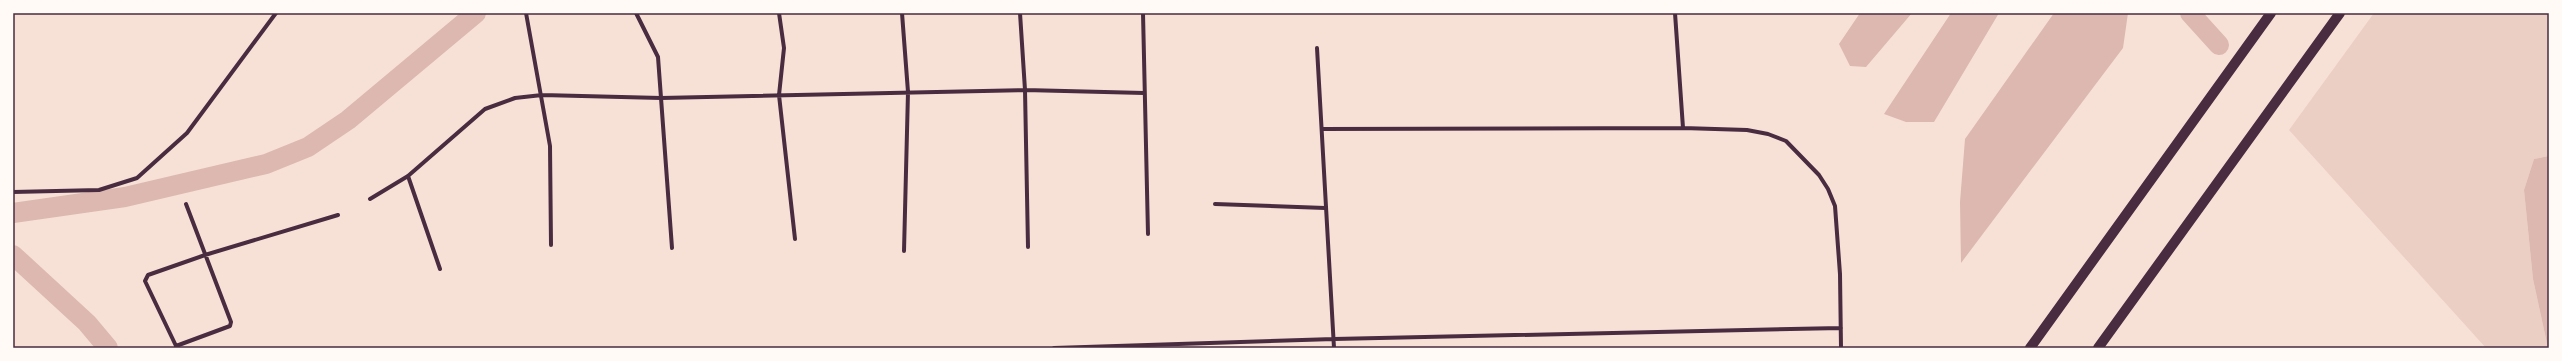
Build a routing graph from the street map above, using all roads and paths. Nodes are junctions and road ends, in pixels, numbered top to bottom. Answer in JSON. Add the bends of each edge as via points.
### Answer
{"nodes":[{"id":1,"x":276,"y":13,"type":"edge"},
{"id":2,"x":526,"y":13,"type":"edge"},
{"id":3,"x":636,"y":13,"type":"edge"},
{"id":4,"x":779,"y":13,"type":"edge"},
{"id":5,"x":902,"y":13,"type":"edge"},
{"id":6,"x":1020,"y":13,"type":"edge"},
{"id":7,"x":1143,"y":13,"type":"edge"},
{"id":8,"x":1675,"y":13,"type":"edge"},
{"id":9,"x":2271,"y":13,"type":"edge"},
{"id":10,"x":2340,"y":13,"type":"edge"},
{"id":11,"x":1316,"y":48,"type":"dead end"},
{"id":12,"x":1025,"y":90,"type":"junction"},
{"id":13,"x":908,"y":92,"type":"junction"},
{"id":14,"x":1144,"y":93,"type":"junction"},
{"id":15,"x":542,"y":95,"type":"junction"},
{"id":16,"x":779,"y":95,"type":"junction"},
{"id":17,"x":661,"y":98,"type":"junction"},
{"id":18,"x":1683,"y":128,"type":"junction"},
{"id":19,"x":1322,"y":129,"type":"junction"},
{"id":20,"x":408,"y":176,"type":"junction"},
{"id":21,"x":13,"y":192,"type":"edge"},
{"id":22,"x":370,"y":199,"type":"dead end"},
{"id":23,"x":186,"y":204,"type":"dead end"},
{"id":24,"x":1215,"y":204,"type":"dead end"},
{"id":25,"x":1325,"y":208,"type":"junction"},
{"id":26,"x":338,"y":215,"type":"dead end"},
{"id":27,"x":1148,"y":234,"type":"dead end"},
{"id":28,"x":795,"y":239,"type":"dead end"},
{"id":29,"x":551,"y":245,"type":"dead end"},
{"id":30,"x":1028,"y":247,"type":"dead end"},
{"id":31,"x":672,"y":248,"type":"dead end"},
{"id":32,"x":904,"y":251,"type":"dead end"},
{"id":33,"x":205,"y":255,"type":"junction"},
{"id":34,"x":440,"y":269,"type":"dead end"},
{"id":35,"x":1841,"y":328,"type":"junction"},
{"id":36,"x":1334,"y":339,"type":"junction"},
{"id":37,"x":177,"y":347,"type":"edge"},
{"id":38,"x":1054,"y":348,"type":"edge"},
{"id":39,"x":1334,"y":348,"type":"edge"},
{"id":40,"x":1841,"y":348,"type":"edge"},
{"id":41,"x":2030,"y":348,"type":"edge"},
{"id":42,"x":2098,"y":348,"type":"edge"}],
"edges":[{"from":1,"to":21,"type":"street","via":[[187,133],[137,178],[99,190]]},
{"from":2,"to":15,"type":"street"},
{"from":3,"to":17,"type":"street","via":[[658,57]]},
{"from":4,"to":16,"type":"street","via":[[784,48]]},
{"from":5,"to":13,"type":"street"},
{"from":6,"to":12,"type":"street"},
{"from":7,"to":14,"type":"street"},
{"from":8,"to":18,"type":"street"},
{"from":9,"to":41,"type":"main road"},
{"from":10,"to":42,"type":"main road"},
{"from":11,"to":19,"type":"street"},
{"from":12,"to":13,"type":"street"},
{"from":12,"to":14,"type":"street"},
{"from":12,"to":30,"type":"street"},
{"from":13,"to":16,"type":"street"},
{"from":13,"to":32,"type":"street"},
{"from":14,"to":27,"type":"street"},
{"from":15,"to":17,"type":"street"},
{"from":15,"to":20,"type":"street","via":[[515,98],[485,109]]},
{"from":15,"to":29,"type":"street","via":[[550,146]]},
{"from":16,"to":17,"type":"street"},
{"from":16,"to":28,"type":"street"},
{"from":17,"to":31,"type":"street"},
{"from":18,"to":19,"type":"street"},
{"from":18,"to":35,"type":"street","via":[[1747,130],[1768,134],[1786,141],[1818,175],[1828,189],[1835,206]]},
{"from":19,"to":25,"type":"street"},
{"from":20,"to":22,"type":"street"},
{"from":20,"to":34,"type":"street"},
{"from":23,"to":33,"type":"street"},
{"from":24,"to":25,"type":"street"},
{"from":25,"to":36,"type":"street"},
{"from":26,"to":33,"type":"street"},
{"from":33,"to":37,"type":"street","via":[[231,324]]},
{"from":33,"to":37,"type":"street","via":[[148,275],[145,281]]},
{"from":35,"to":36,"type":"street"},
{"from":35,"to":40,"type":"street"},
{"from":36,"to":38,"type":"street"},
{"from":36,"to":39,"type":"street"}]}
